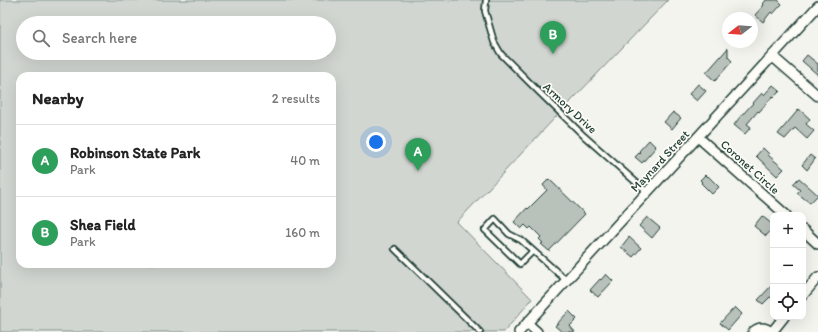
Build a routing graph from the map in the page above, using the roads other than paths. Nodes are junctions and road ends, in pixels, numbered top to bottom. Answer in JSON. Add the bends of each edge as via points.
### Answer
{"nodes":[{"id":1,"x":486,"y":0,"type":"edge"},
{"id":2,"x":818,"y":6,"type":"edge"},
{"id":3,"x":772,"y":56,"type":"junction"},
{"id":4,"x":818,"y":96,"type":"edge"},
{"id":5,"x":698,"y":137,"type":"junction"},
{"id":6,"x":647,"y":192,"type":"junction"},
{"id":7,"x":783,"y":212,"type":"edge"},
{"id":8,"x":806,"y":233,"type":"edge"},
{"id":9,"x":818,"y":244,"type":"edge"},
{"id":10,"x":395,"y":249,"type":"dead end"},
{"id":11,"x":533,"y":251,"type":"junction"},
{"id":12,"x":818,"y":277,"type":"edge"},
{"id":13,"x":566,"y":280,"type":"junction"},
{"id":14,"x":806,"y":291,"type":"edge"},
{"id":15,"x":782,"y":320,"type":"edge"},
{"id":16,"x":527,"y":323,"type":"junction"},
{"id":17,"x":480,"y":332,"type":"edge"},
{"id":18,"x":519,"y":332,"type":"edge"},
{"id":19,"x":537,"y":332,"type":"edge"},
{"id":20,"x":752,"y":332,"type":"edge"},
{"id":21,"x":772,"y":332,"type":"edge"}],
"edges":[{"from":1,"to":6,"type":"lane","name":"Armory Drive","via":[[485,11],[490,30],[501,54],[584,136]]},
{"from":2,"to":3,"type":"street","name":"Maynard Street"},
{"from":3,"to":4,"type":"street"},
{"from":3,"to":5,"type":"street","name":"Maynard Street"},
{"from":5,"to":6,"type":"street","name":"Maynard Street"},
{"from":5,"to":7,"type":"street","name":"Coronet Circle"},
{"from":6,"to":13,"type":"street","name":"Maynard Street"},
{"from":8,"to":9,"type":"street"},
{"from":10,"to":17,"type":"lane"},
{"from":11,"to":11,"type":"lane","via":[[521,240],[509,234],[495,219],[485,230],[520,264]]},
{"from":11,"to":13,"type":"lane"},
{"from":12,"to":14,"type":"street"},
{"from":13,"to":16,"type":"street","name":"Maynard Street"},
{"from":15,"to":21,"type":"street"},
{"from":16,"to":18,"type":"street","name":"Maynard Street"},
{"from":16,"to":19,"type":"street"},
{"from":20,"to":21,"type":"street","via":[[762,328]]}]}
